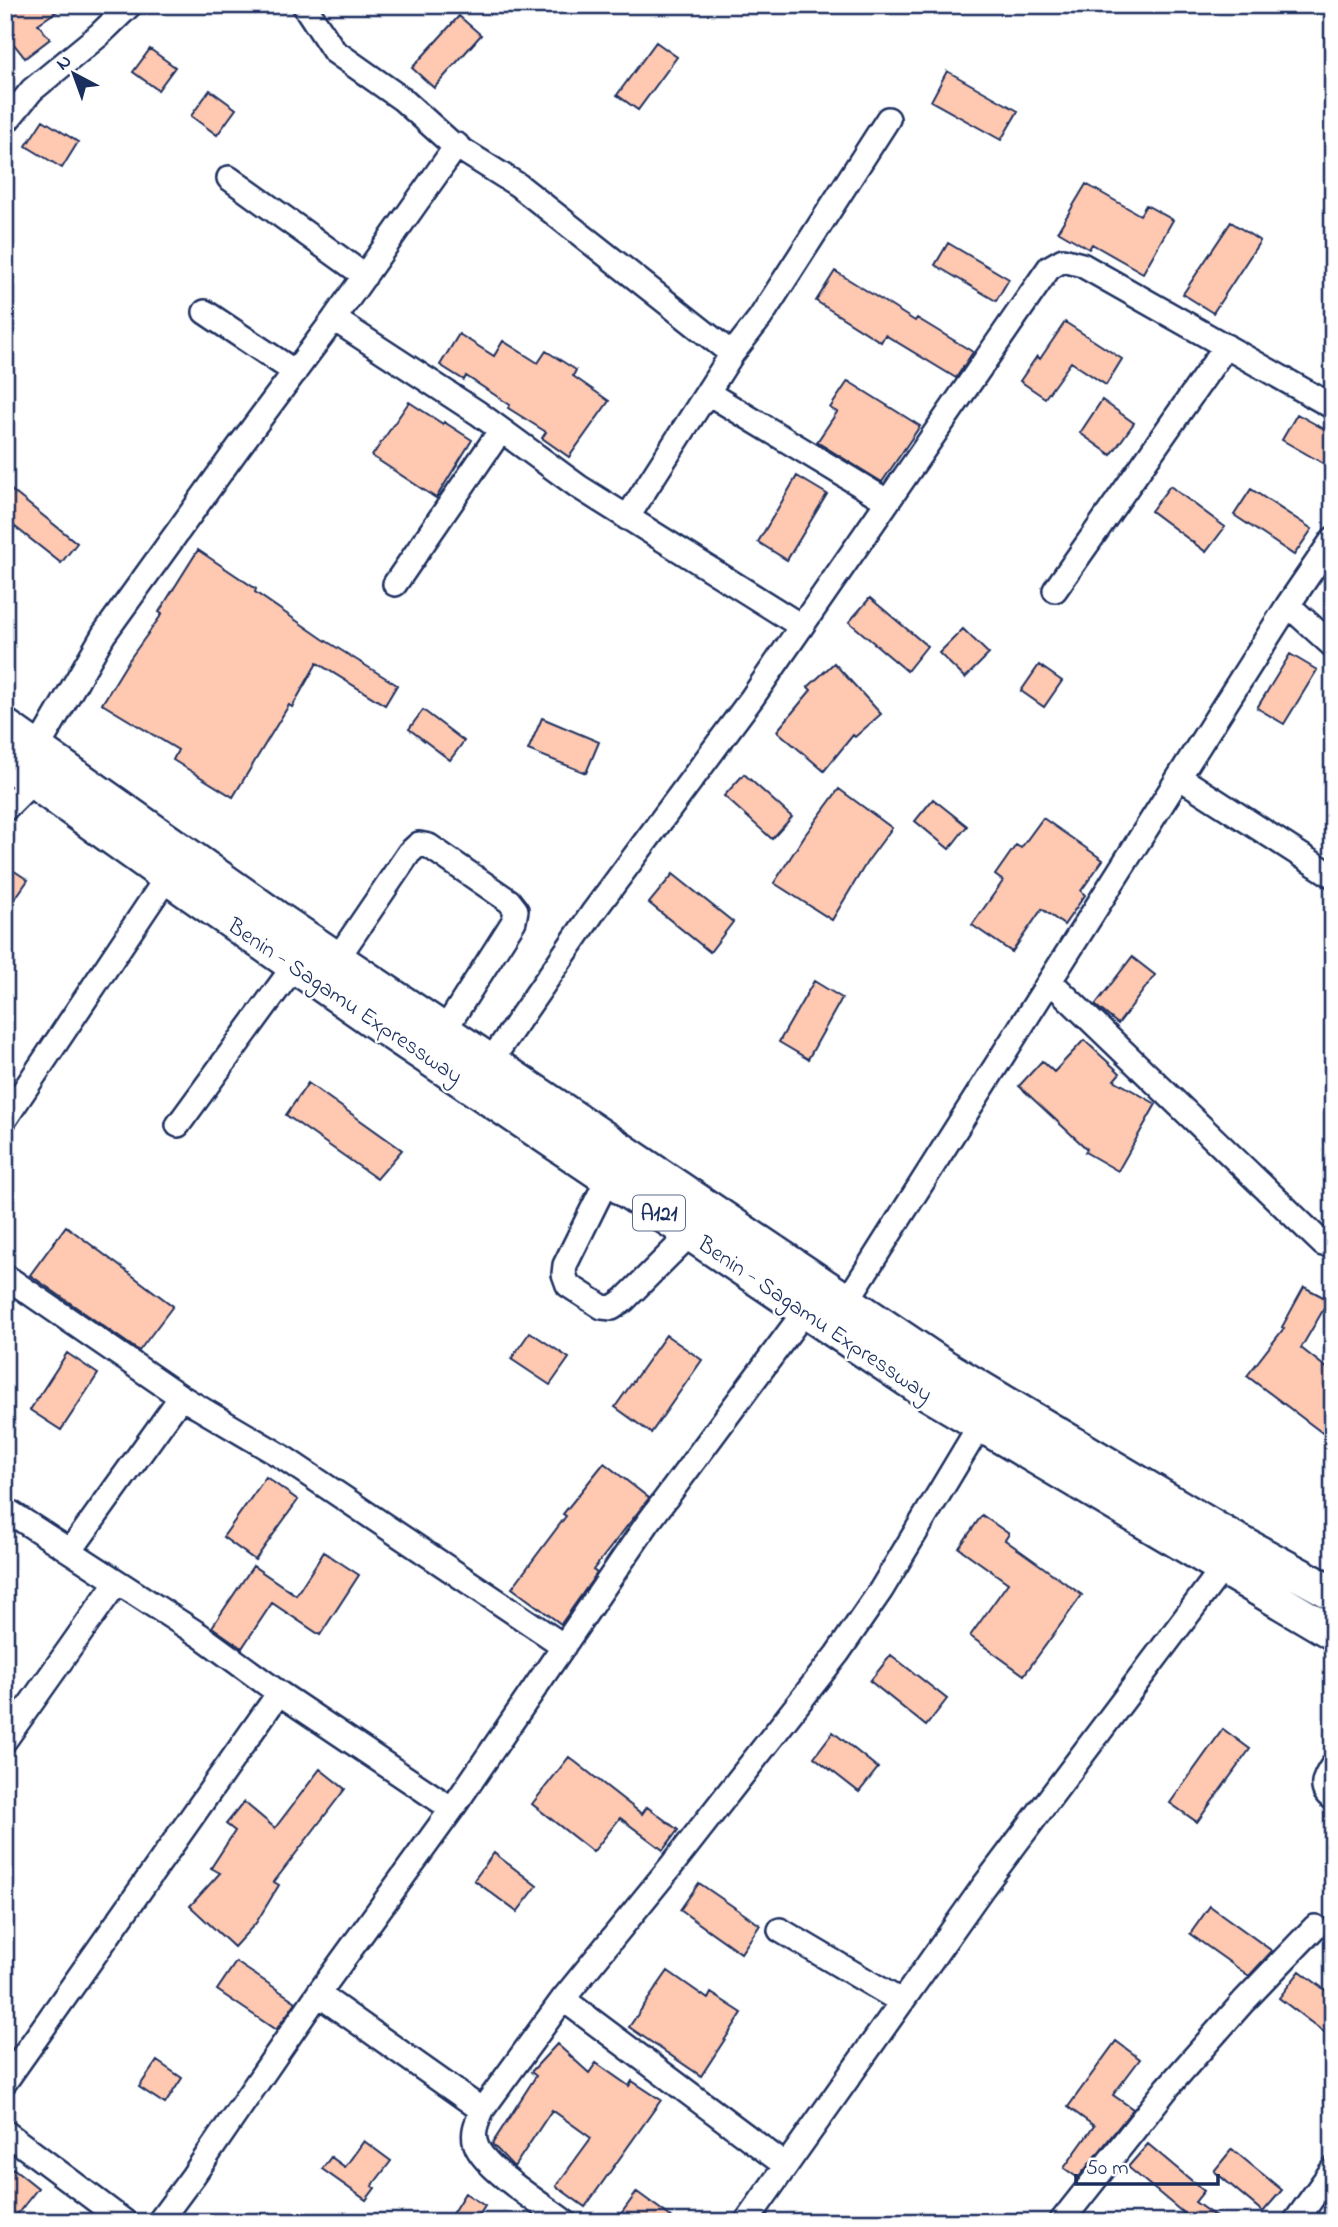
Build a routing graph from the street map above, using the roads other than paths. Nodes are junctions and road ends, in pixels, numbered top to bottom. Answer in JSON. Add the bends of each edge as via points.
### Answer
{"nodes":[{"id":1,"x":130,"y":5,"type":"edge"},
{"id":2,"x":304,"y":5,"type":"edge"},
{"id":3,"x":888,"y":119,"type":"dead end"},
{"id":4,"x":5,"y":123,"type":"edge"},
{"id":5,"x":457,"y":145,"type":"junction"},
{"id":6,"x":229,"y":178,"type":"dead end"},
{"id":7,"x":365,"y":276,"type":"junction"},
{"id":8,"x":205,"y":312,"type":"dead end"},
{"id":9,"x":334,"y":319,"type":"junction"},
{"id":10,"x":1226,"y":346,"type":"junction"},
{"id":11,"x":732,"y":354,"type":"junction"},
{"id":12,"x":295,"y":372,"type":"junction"},
{"id":13,"x":708,"y":393,"type":"junction"},
{"id":14,"x":1333,"y":407,"type":"edge"},
{"id":15,"x":501,"y":430,"type":"junction"},
{"id":16,"x":887,"y":501,"type":"junction"},
{"id":17,"x":627,"y":519,"type":"junction"},
{"id":18,"x":1333,"y":539,"type":"edge"},
{"id":19,"x":395,"y":584,"type":"dead end"},
{"id":20,"x":1055,"y":590,"type":"dead end"},
{"id":21,"x":1288,"y":605,"type":"junction"},
{"id":22,"x":801,"y":626,"type":"junction"},
{"id":23,"x":1333,"y":646,"type":"edge"},
{"id":24,"x":5,"y":726,"type":"edge"},
{"id":25,"x":5,"y":761,"type":"edge"},
{"id":26,"x":35,"y":765,"type":"junction"},
{"id":27,"x":1179,"y":777,"type":"junction"},
{"id":28,"x":6,"y":806,"type":"edge"},
{"id":29,"x":1333,"y":876,"type":"edge"},
{"id":30,"x":167,"y":877,"type":"junction"},
{"id":31,"x":337,"y":959,"type":"junction"},
{"id":32,"x":295,"y":965,"type":"junction"},
{"id":33,"x":1050,"y":981,"type":"junction"},
{"id":34,"x":444,"y":1031,"type":"junction"},
{"id":35,"x":490,"y":1062,"type":"junction"},
{"id":36,"x":5,"y":1119,"type":"edge"},
{"id":37,"x":178,"y":1125,"type":"dead end"},
{"id":38,"x":608,"y":1178,"type":"junction"},
{"id":39,"x":690,"y":1234,"type":"junction"},
{"id":40,"x":1323,"y":1244,"type":"dead end"},
{"id":41,"x":5,"y":1276,"type":"edge"},
{"id":42,"x":847,"y":1301,"type":"junction"},
{"id":43,"x":805,"y":1311,"type":"junction"},
{"id":44,"x":181,"y":1397,"type":"junction"},
{"id":45,"x":980,"y":1425,"type":"junction"},
{"id":46,"x":5,"y":1509,"type":"edge"},
{"id":47,"x":71,"y":1550,"type":"junction"},
{"id":48,"x":1222,"y":1569,"type":"junction"},
{"id":49,"x":116,"y":1583,"type":"junction"},
{"id":50,"x":1333,"y":1592,"type":"edge"},
{"id":51,"x":1333,"y":1633,"type":"edge"},
{"id":52,"x":564,"y":1646,"type":"junction"},
{"id":53,"x":279,"y":1693,"type":"junction"},
{"id":54,"x":5,"y":1740,"type":"edge"},
{"id":55,"x":1333,"y":1765,"type":"edge"},
{"id":56,"x":1333,"y":1799,"type":"edge"},
{"id":57,"x":452,"y":1809,"type":"junction"},
{"id":58,"x":1315,"y":1927,"type":"dead end"},
{"id":59,"x":780,"y":1930,"type":"dead end"},
{"id":60,"x":318,"y":1994,"type":"junction"},
{"id":61,"x":563,"y":1999,"type":"junction"},
{"id":62,"x":902,"y":2002,"type":"junction"},
{"id":63,"x":5,"y":2082,"type":"edge"},
{"id":64,"x":482,"y":2110,"type":"junction"},
{"id":65,"x":5,"y":2133,"type":"edge"},
{"id":66,"x":785,"y":2165,"type":"junction"},
{"id":67,"x":1333,"y":2169,"type":"edge"},
{"id":68,"x":125,"y":2222,"type":"edge"},
{"id":69,"x":159,"y":2222,"type":"edge"},
{"id":70,"x":565,"y":2222,"type":"edge"},
{"id":71,"x":746,"y":2222,"type":"edge"},
{"id":72,"x":1061,"y":2222,"type":"edge"},
{"id":73,"x":1295,"y":2222,"type":"edge"}],
"edges":[{"from":1,"to":4,"type":"street","via":[[32,90]]},
{"from":2,"to":5,"type":"street","via":[[334,51]]},
{"from":3,"to":11,"type":"street"},
{"from":5,"to":7,"type":"street"},
{"from":5,"to":11,"type":"street","via":[[518,185]]},
{"from":6,"to":7,"type":"street"},
{"from":7,"to":9,"type":"street"},
{"from":8,"to":12,"type":"street"},
{"from":9,"to":12,"type":"street"},
{"from":9,"to":15,"type":"street"},
{"from":10,"to":14,"type":"street"},
{"from":10,"to":16,"type":"street","via":[[1082,265],[1063,260],[1049,268]]},
{"from":10,"to":20,"type":"street"},
{"from":11,"to":13,"type":"street"},
{"from":12,"to":26,"type":"street","via":[[104,634]]},
{"from":13,"to":16,"type":"street"},
{"from":13,"to":17,"type":"street"},
{"from":15,"to":17,"type":"street"},
{"from":15,"to":19,"type":"street"},
{"from":16,"to":22,"type":"street"},
{"from":17,"to":22,"type":"street"},
{"from":18,"to":21,"type":"street"},
{"from":21,"to":23,"type":"street"},
{"from":21,"to":27,"type":"street"},
{"from":22,"to":35,"type":"street"},
{"from":24,"to":26,"type":"highway","number":"A121"},
{"from":25,"to":26,"type":"highway","name":"Benin - Sagamu Expressway","number":"A121"},
{"from":26,"to":28,"type":"street"},
{"from":26,"to":30,"type":"highway","name":"Benin - Sagamu Expressway","number":"A121"},
{"from":26,"to":31,"type":"highway","number":"A121"},
{"from":27,"to":29,"type":"street"},
{"from":27,"to":33,"type":"street"},
{"from":30,"to":32,"type":"highway","name":"Benin - Sagamu Expressway","number":"A121"},
{"from":30,"to":36,"type":"street"},
{"from":31,"to":34,"type":"highway","number":"A121"},
{"from":31,"to":34,"type":"street","via":[[409,853],[419,844],[429,846],[516,910],[514,921]]},
{"from":32,"to":37,"type":"street"},
{"from":32,"to":38,"type":"highway","name":"Benin - Sagamu Expressway","number":"A121"},
{"from":33,"to":40,"type":"street"},
{"from":33,"to":42,"type":"street"},
{"from":34,"to":35,"type":"highway","number":"A121"},
{"from":35,"to":42,"type":"highway","number":"A121"},
{"from":38,"to":39,"type":"highway","name":"Benin - Sagamu Expressway","number":"A121"},
{"from":38,"to":39,"type":"street","via":[[565,1265],[568,1284],[579,1292],[612,1308]]},
{"from":39,"to":43,"type":"highway","name":"Benin - Sagamu Expressway","number":"A121"},
{"from":41,"to":44,"type":"street"},
{"from":42,"to":50,"type":"highway","number":"A121","via":[[945,1367],[1223,1533]]},
{"from":43,"to":45,"type":"highway","name":"Benin - Sagamu Expressway","number":"A121"},
{"from":43,"to":52,"type":"street","via":[[647,1524]]},
{"from":44,"to":47,"type":"street"},
{"from":44,"to":52,"type":"street","via":[[281,1456]]},
{"from":45,"to":48,"type":"highway","name":"Benin - Sagamu Expressway","number":"A121"},
{"from":45,"to":61,"type":"street","via":[[837,1654]]},
{"from":46,"to":47,"type":"street"},
{"from":47,"to":49,"type":"street"},
{"from":48,"to":51,"type":"highway","name":"Benin - Sagamu Expressway","number":"A121"},
{"from":48,"to":62,"type":"street"},
{"from":49,"to":53,"type":"street","via":[[201,1636]]},
{"from":49,"to":54,"type":"street"},
{"from":52,"to":57,"type":"street"},
{"from":53,"to":57,"type":"street"},
{"from":53,"to":63,"type":"street"},
{"from":55,"to":56,"type":"street","via":[[1323,1787]]},
{"from":57,"to":60,"type":"street"},
{"from":58,"to":72,"type":"street","via":[[1168,2087]]},
{"from":59,"to":62,"type":"street"},
{"from":60,"to":64,"type":"street"},
{"from":60,"to":69,"type":"street"},
{"from":61,"to":64,"type":"street"},
{"from":61,"to":66,"type":"street"},
{"from":62,"to":66,"type":"street"},
{"from":64,"to":70,"type":"street","via":[[474,2128],[476,2146],[489,2164]]},
{"from":65,"to":68,"type":"street"},
{"from":66,"to":71,"type":"street"},
{"from":67,"to":73,"type":"street"}]}
